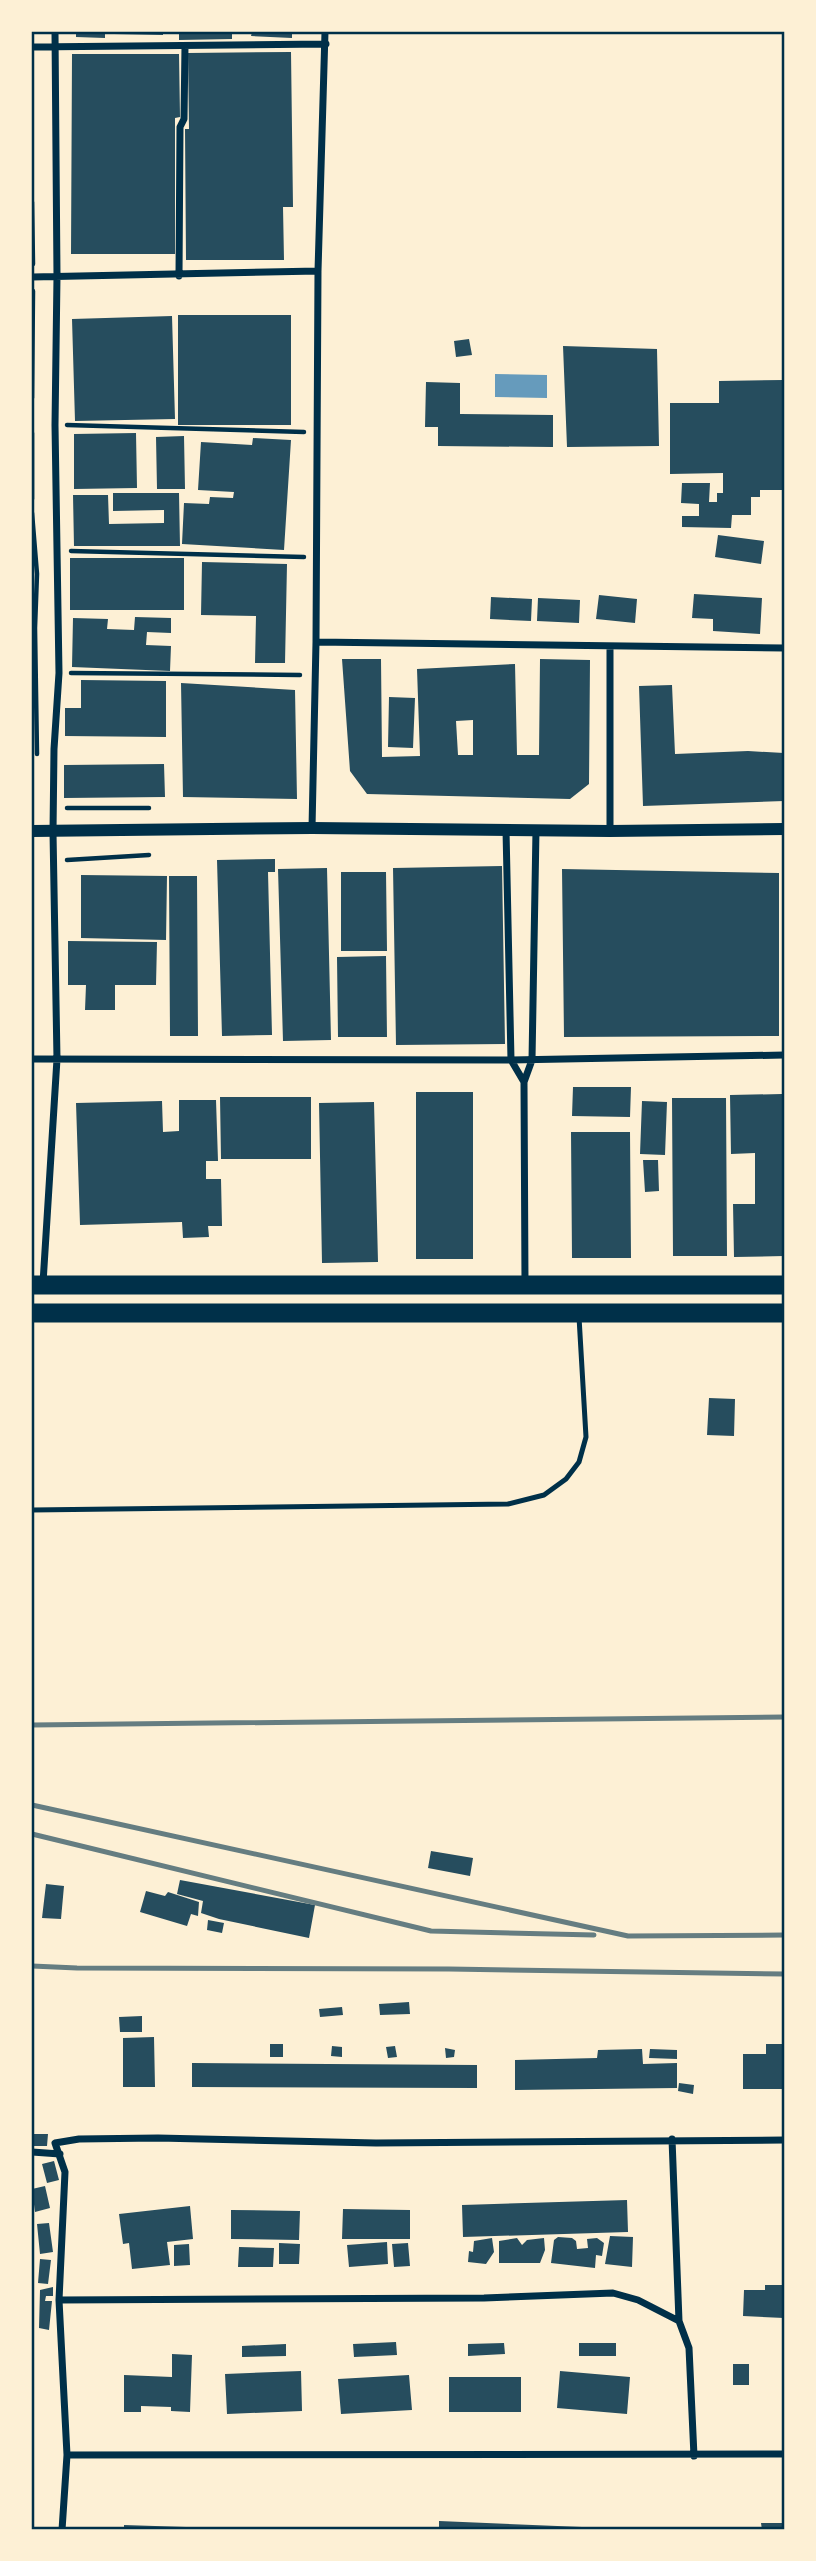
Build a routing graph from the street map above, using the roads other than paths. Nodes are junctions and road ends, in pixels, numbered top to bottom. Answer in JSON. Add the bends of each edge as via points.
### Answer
{"nodes":[{"id":1,"x":55,"y":32,"type":"edge"},
{"id":2,"x":325,"y":32,"type":"edge"},
{"id":3,"x":326,"y":44,"type":"junction"},
{"id":4,"x":185,"y":46,"type":"junction"},
{"id":5,"x":32,"y":47,"type":"edge"},
{"id":6,"x":55,"y":47,"type":"junction"},
{"id":7,"x":318,"y":271,"type":"junction"},
{"id":8,"x":57,"y":276,"type":"junction"},
{"id":9,"x":179,"y":276,"type":"junction"},
{"id":10,"x":32,"y":277,"type":"edge"},
{"id":11,"x":316,"y":642,"type":"junction"},
{"id":12,"x":610,"y":646,"type":"junction"},
{"id":13,"x":785,"y":648,"type":"edge"},
{"id":14,"x":312,"y":828,"type":"junction"},
{"id":15,"x":785,"y":829,"type":"edge"},
{"id":16,"x":506,"y":830,"type":"junction"},
{"id":17,"x":536,"y":830,"type":"junction"},
{"id":18,"x":32,"y":831,"type":"edge"},
{"id":19,"x":610,"y":831,"type":"junction"},
{"id":20,"x":53,"y":832,"type":"junction"},
{"id":21,"x":785,"y":1055,"type":"edge"},
{"id":22,"x":32,"y":1059,"type":"edge"},
{"id":23,"x":57,"y":1059,"type":"junction"},
{"id":24,"x":511,"y":1060,"type":"junction"},
{"id":25,"x":533,"y":1060,"type":"junction"},
{"id":26,"x":524,"y":1082,"type":"junction"},
{"id":27,"x":524,"y":1284,"type":"junction"},
{"id":28,"x":37,"y":1285,"type":"edge"},
{"id":29,"x":785,"y":1285,"type":"edge"},
{"id":30,"x":32,"y":1313,"type":"edge"},
{"id":31,"x":785,"y":1313,"type":"edge"},
{"id":32,"x":579,"y":1314,"type":"junction"},
{"id":33,"x":32,"y":1510,"type":"edge"},
{"id":34,"x":672,"y":2139,"type":"junction"},
{"id":35,"x":785,"y":2140,"type":"edge"},
{"id":36,"x":32,"y":2152,"type":"edge"},
{"id":37,"x":60,"y":2154,"type":"junction"},
{"id":38,"x":59,"y":2300,"type":"junction"},
{"id":39,"x":678,"y":2321,"type":"junction"},
{"id":40,"x":785,"y":2454,"type":"edge"},
{"id":41,"x":66,"y":2455,"type":"junction"},
{"id":42,"x":694,"y":2456,"type":"junction"},
{"id":43,"x":62,"y":2529,"type":"edge"}],
"edges":[{"from":1,"to":6,"type":"street"},
{"from":2,"to":3,"type":"street"},
{"from":3,"to":4,"type":"street"},
{"from":3,"to":7,"type":"street"},
{"from":4,"to":6,"type":"street"},
{"from":4,"to":9,"type":"street"},
{"from":5,"to":6,"type":"street"},
{"from":6,"to":8,"type":"street"},
{"from":7,"to":9,"type":"street"},
{"from":7,"to":11,"type":"street"},
{"from":8,"to":9,"type":"street"},
{"from":8,"to":10,"type":"street"},
{"from":8,"to":20,"type":"street","via":[[59,673]]},
{"from":11,"to":12,"type":"street"},
{"from":11,"to":14,"type":"street"},
{"from":12,"to":13,"type":"street"},
{"from":12,"to":19,"type":"street"},
{"from":14,"to":16,"type":"street"},
{"from":14,"to":20,"type":"street"},
{"from":15,"to":19,"type":"street"},
{"from":16,"to":17,"type":"street"},
{"from":16,"to":24,"type":"street"},
{"from":17,"to":19,"type":"street"},
{"from":17,"to":25,"type":"street"},
{"from":18,"to":20,"type":"street"},
{"from":20,"to":23,"type":"street"},
{"from":21,"to":25,"type":"street"},
{"from":22,"to":23,"type":"street"},
{"from":23,"to":24,"type":"street"},
{"from":23,"to":28,"type":"street"},
{"from":24,"to":25,"type":"street"},
{"from":24,"to":26,"type":"street"},
{"from":25,"to":26,"type":"street"},
{"from":26,"to":27,"type":"street"},
{"from":27,"to":28,"type":"highway"},
{"from":27,"to":29,"type":"highway"},
{"from":30,"to":32,"type":"highway"},
{"from":31,"to":32,"type":"highway"},
{"from":32,"to":33,"type":"lane","via":[[586,1437],[573,1471],[544,1495],[508,1504]]},
{"from":34,"to":35,"type":"street"},
{"from":34,"to":37,"type":"street","via":[[376,2143],[79,2139],[55,2143]]},
{"from":34,"to":39,"type":"street"},
{"from":36,"to":37,"type":"street"},
{"from":37,"to":38,"type":"street","via":[[65,2172]]},
{"from":38,"to":39,"type":"street","via":[[613,2293]]},
{"from":38,"to":41,"type":"street"},
{"from":39,"to":42,"type":"street","via":[[689,2348]]},
{"from":40,"to":42,"type":"street"},
{"from":41,"to":42,"type":"street"},
{"from":41,"to":43,"type":"street"}]}
